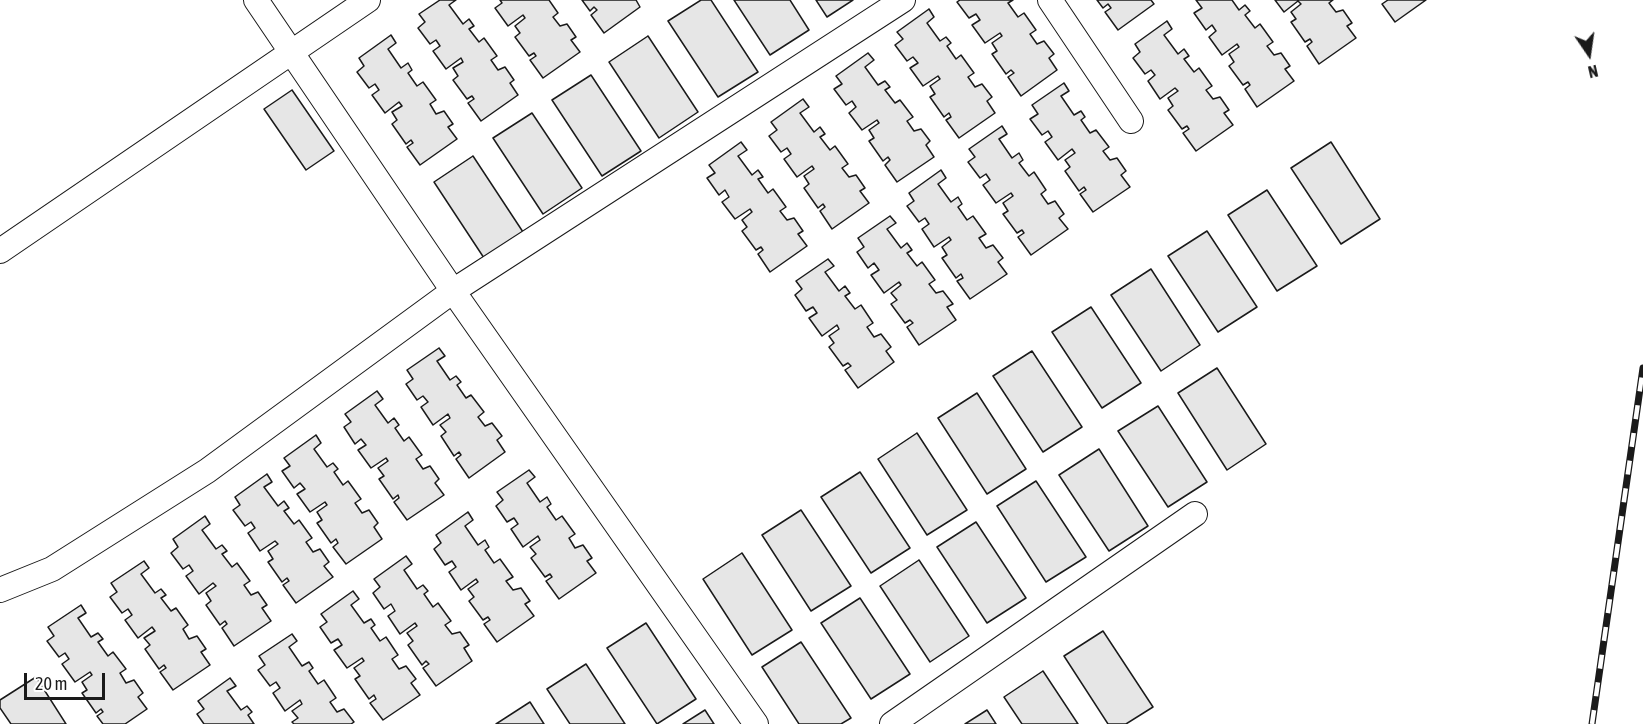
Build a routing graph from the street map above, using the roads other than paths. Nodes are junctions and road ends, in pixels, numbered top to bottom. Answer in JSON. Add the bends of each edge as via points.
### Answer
{"nodes":[{"id":1,"x":256,"y":0,"type":"edge"},
{"id":2,"x":368,"y":0,"type":"edge"},
{"id":3,"x":903,"y":0,"type":"edge"},
{"id":4,"x":1050,"y":0,"type":"edge"},
{"id":5,"x":291,"y":51,"type":"junction"},
{"id":6,"x":1131,"y":121,"type":"dead end"},
{"id":7,"x":0,"y":251,"type":"edge"},
{"id":8,"x":453,"y":291,"type":"junction"},
{"id":9,"x":1195,"y":514,"type":"dead end"},
{"id":10,"x":0,"y":590,"type":"edge"},
{"id":11,"x":756,"y":724,"type":"edge"},
{"id":12,"x":892,"y":724,"type":"edge"}],
"edges":[{"from":1,"to":5,"type":"street"},
{"from":2,"to":5,"type":"street"},
{"from":3,"to":8,"type":"street"},
{"from":4,"to":6,"type":"street"},
{"from":5,"to":7,"type":"street"},
{"from":5,"to":8,"type":"street"},
{"from":8,"to":10,"type":"street","via":[[207,471],[52,569]]},
{"from":8,"to":11,"type":"street"},
{"from":9,"to":12,"type":"street"}]}
